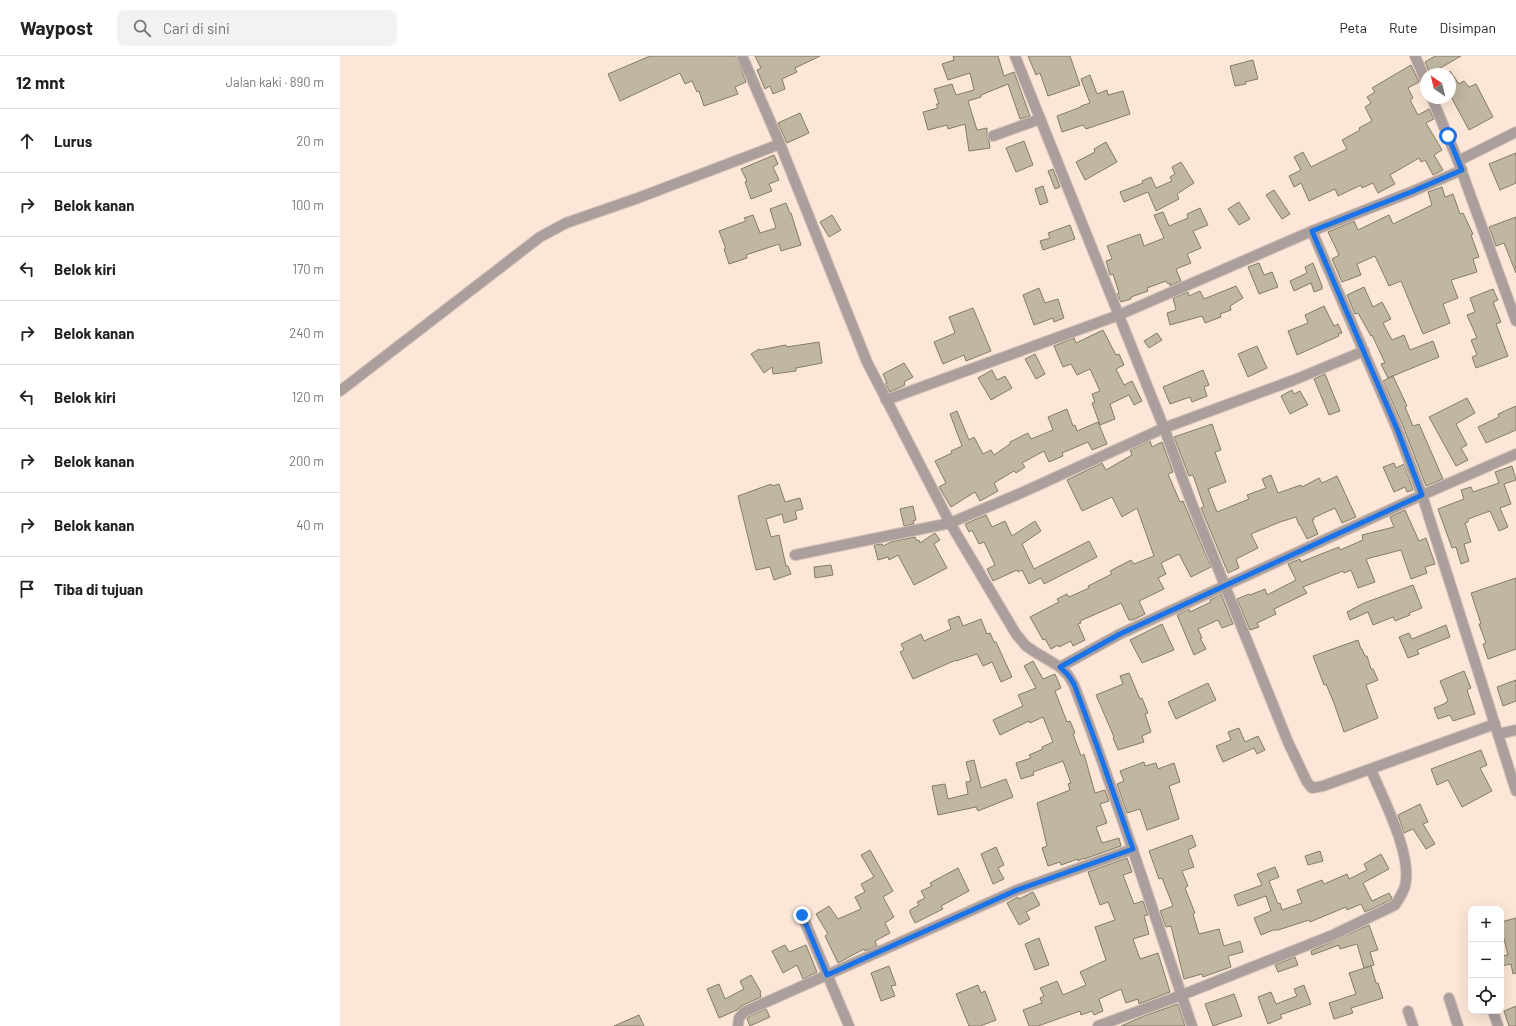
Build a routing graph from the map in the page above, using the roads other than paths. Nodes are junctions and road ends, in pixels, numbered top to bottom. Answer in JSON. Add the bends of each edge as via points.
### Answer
{"nodes":[{"id":1,"x":742,"y":56,"type":"edge"},
{"id":2,"x":1015,"y":56,"type":"edge"},
{"id":3,"x":1415,"y":56,"type":"edge"},
{"id":4,"x":1420,"y":68,"type":"edge"},
{"id":5,"x":1434,"y":104,"type":"edge"},
{"id":6,"x":1040,"y":119,"type":"junction"},
{"id":7,"x":1516,"y":132,"type":"edge"},
{"id":8,"x":993,"y":136,"type":"dead end"},
{"id":9,"x":780,"y":144,"type":"junction"},
{"id":10,"x":1460,"y":166,"type":"junction"},
{"id":11,"x":1312,"y":231,"type":"junction"},
{"id":12,"x":1119,"y":315,"type":"junction"},
{"id":13,"x":1516,"y":321,"type":"edge"},
{"id":14,"x":1364,"y":351,"type":"junction"},
{"id":15,"x":340,"y":391,"type":"edge"},
{"id":16,"x":886,"y":400,"type":"junction"},
{"id":17,"x":1164,"y":428,"type":"junction"},
{"id":18,"x":1516,"y":454,"type":"edge"},
{"id":19,"x":1422,"y":495,"type":"junction"},
{"id":20,"x":950,"y":523,"type":"junction"},
{"id":21,"x":795,"y":555,"type":"dead end"},
{"id":22,"x":1226,"y":586,"type":"junction"},
{"id":23,"x":1060,"y":667,"type":"junction"},
{"id":24,"x":1496,"y":729,"type":"junction"},
{"id":25,"x":1516,"y":730,"type":"edge"},
{"id":26,"x":1372,"y":770,"type":"junction"},
{"id":27,"x":1516,"y":791,"type":"edge"},
{"id":28,"x":1133,"y":849,"type":"junction"},
{"id":29,"x":802,"y":915,"type":"dead end"},
{"id":30,"x":827,"y":975,"type":"junction"},
{"id":31,"x":1182,"y":995,"type":"junction"},
{"id":32,"x":1449,"y":998,"type":"dead end"},
{"id":33,"x":1408,"y":1011,"type":"dead end"},
{"id":34,"x":1494,"y":1014,"type":"edge"},
{"id":35,"x":738,"y":1026,"type":"edge"},
{"id":36,"x":849,"y":1026,"type":"edge"},
{"id":37,"x":1098,"y":1026,"type":"edge"},
{"id":38,"x":1192,"y":1026,"type":"edge"},
{"id":39,"x":1413,"y":1026,"type":"edge"},
{"id":40,"x":1458,"y":1026,"type":"edge"},
{"id":41,"x":1498,"y":1026,"type":"edge"}],
"edges":[{"from":1,"to":9,"type":"street"},
{"from":2,"to":6,"type":"street"},
{"from":3,"to":4,"type":"street"},
{"from":5,"to":10,"type":"street"},
{"from":6,"to":8,"type":"street"},
{"from":6,"to":12,"type":"street"},
{"from":7,"to":10,"type":"street"},
{"from":9,"to":15,"type":"street","via":[[566,223],[540,238]]},
{"from":9,"to":16,"type":"street","via":[[867,362]]},
{"from":10,"to":11,"type":"street","via":[[1411,192]]},
{"from":10,"to":13,"type":"street"},
{"from":11,"to":12,"type":"street"},
{"from":11,"to":14,"type":"street"},
{"from":12,"to":16,"type":"street"},
{"from":12,"to":17,"type":"street"},
{"from":14,"to":17,"type":"street"},
{"from":14,"to":19,"type":"street"},
{"from":16,"to":20,"type":"street"},
{"from":17,"to":20,"type":"street"},
{"from":17,"to":22,"type":"street"},
{"from":18,"to":19,"type":"street"},
{"from":19,"to":22,"type":"street"},
{"from":19,"to":24,"type":"street"},
{"from":20,"to":21,"type":"street"},
{"from":20,"to":23,"type":"street","via":[[1016,634],[1030,649]]},
{"from":22,"to":23,"type":"street","via":[[1120,634]]},
{"from":22,"to":26,"type":"street","via":[[1288,742],[1307,782],[1312,788],[1323,786]]},
{"from":23,"to":28,"type":"street","via":[[1074,684]]},
{"from":24,"to":25,"type":"street"},
{"from":24,"to":26,"type":"street"},
{"from":24,"to":27,"type":"street"},
{"from":26,"to":31,"type":"street","via":[[1405,859],[1406,886],[1395,905],[1333,935]]},
{"from":28,"to":30,"type":"street","via":[[1017,890]]},
{"from":28,"to":31,"type":"street"},
{"from":29,"to":30,"type":"street"},
{"from":30,"to":35,"type":"street","via":[[744,1012],[738,1018]]},
{"from":30,"to":36,"type":"street"},
{"from":31,"to":37,"type":"street"},
{"from":31,"to":38,"type":"street"},
{"from":32,"to":40,"type":"street"},
{"from":33,"to":39,"type":"street"},
{"from":34,"to":41,"type":"street"}]}
